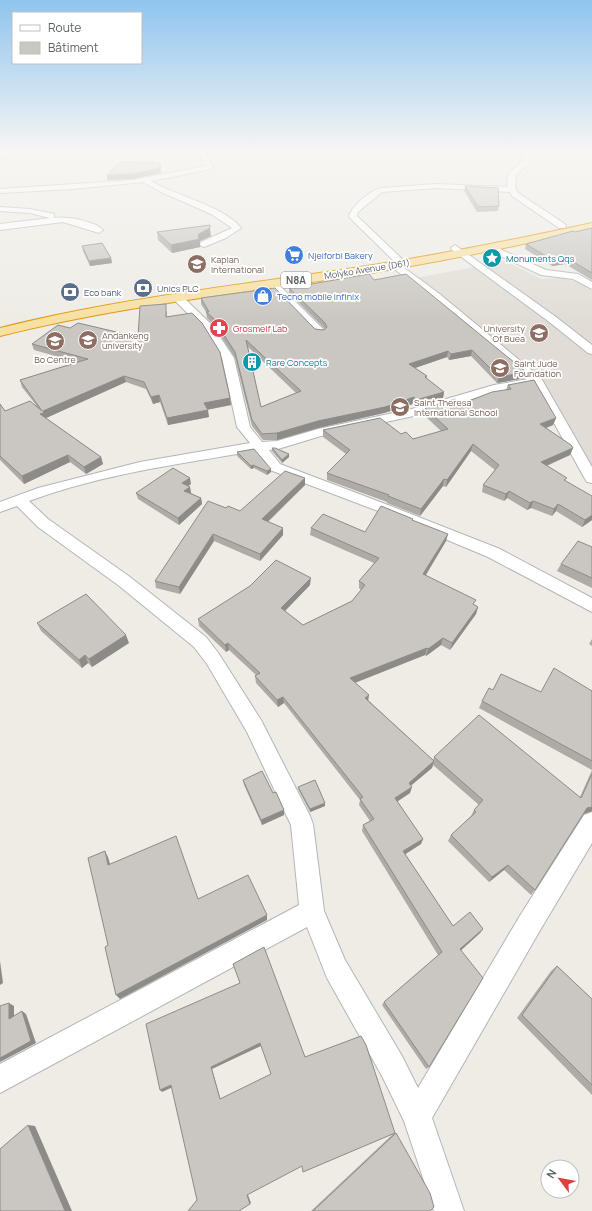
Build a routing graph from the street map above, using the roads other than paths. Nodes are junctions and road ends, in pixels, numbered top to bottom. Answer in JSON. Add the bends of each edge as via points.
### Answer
{"nodes":[{"id":1,"x":201,"y":208,"type":"edge"},
{"id":2,"x":358,"y":208,"type":"edge"},
{"id":3,"x":535,"y":208,"type":"edge"},
{"id":4,"x":0,"y":209,"type":"edge"},
{"id":5,"x":63,"y":219,"type":"junction"},
{"id":6,"x":592,"y":220,"type":"edge"},
{"id":7,"x":562,"y":226,"type":"junction"},
{"id":8,"x":592,"y":226,"type":"edge"},
{"id":9,"x":0,"y":227,"type":"edge"},
{"id":10,"x":99,"y":230,"type":"dead end"},
{"id":11,"x":204,"y":244,"type":"edge"},
{"id":12,"x":491,"y":248,"type":"junction"},
{"id":13,"x":459,"y":250,"type":"junction"},
{"id":14,"x":396,"y":262,"type":"junction"},
{"id":15,"x":272,"y":283,"type":"junction"},
{"id":16,"x":592,"y":286,"type":"edge"},
{"id":17,"x":178,"y":298,"type":"junction"},
{"id":18,"x":0,"y":325,"type":"edge"},
{"id":19,"x":0,"y":332,"type":"edge"},
{"id":20,"x":320,"y":332,"type":"edge"},
{"id":21,"x":592,"y":351,"type":"edge"},
{"id":22,"x":536,"y":381,"type":"junction"},
{"id":23,"x":259,"y":446,"type":"junction"},
{"id":24,"x":592,"y":479,"type":"edge"},
{"id":25,"x":9,"y":504,"type":"edge"},
{"id":26,"x":592,"y":606,"type":"edge"},
{"id":27,"x":592,"y":824,"type":"edge"},
{"id":28,"x":312,"y":911,"type":"junction"},
{"id":29,"x":0,"y":1079,"type":"edge"},
{"id":30,"x":417,"y":1116,"type":"junction"},
{"id":31,"x":448,"y":1211,"type":"edge"}],
"edges":[{"from":1,"to":11,"type":"street","via":[[230,222],[236,228]]},
{"from":2,"to":14,"type":"street","via":[[353,217]]},
{"from":3,"to":7,"type":"street"},
{"from":4,"to":5,"type":"street","via":[[30,211]]},
{"from":5,"to":9,"type":"street"},
{"from":5,"to":10,"type":"street"},
{"from":6,"to":7,"type":"highway","name":"Molyko Avenue (D61)","number":"N8A"},
{"from":7,"to":13,"type":"highway","name":"Molyko Avenue (D61)","number":"N8A"},
{"from":8,"to":12,"type":"highway","name":"Molyko Avenue (D61)","number":"N8A"},
{"from":12,"to":13,"type":"highway","name":"Molyko Avenue (D61)","number":"N8A"},
{"from":12,"to":16,"type":"street","via":[[544,273],[575,276]]},
{"from":13,"to":14,"type":"highway","name":"Molyko Avenue (D61)","number":"N8A"},
{"from":13,"to":21,"type":"street"},
{"from":14,"to":15,"type":"highway","name":"Molyko Avenue (D61)","number":"N8A"},
{"from":14,"to":18,"type":"highway","name":"Molyko Avenue (D61)","number":"N8A","via":[[98,302]]},
{"from":14,"to":22,"type":"street"},
{"from":15,"to":17,"type":"highway","name":"Molyko Avenue (D61)","number":"N8A"},
{"from":15,"to":20,"type":"street"},
{"from":17,"to":19,"type":"highway","name":"Molyko Avenue (D61)","number":"N8A","via":[[86,312]]},
{"from":17,"to":23,"type":"street","via":[[208,327],[228,358],[244,427]]},
{"from":22,"to":23,"type":"street","via":[[494,389],[414,412],[278,445]]},
{"from":22,"to":24,"type":"street"},
{"from":23,"to":25,"type":"street","via":[[140,466],[43,491]]},
{"from":23,"to":26,"type":"street","via":[[275,467],[494,553]]},
{"from":25,"to":28,"type":"street","via":[[43,523],[124,581],[200,642],[213,659],[254,726],[302,824]]},
{"from":27,"to":30,"type":"street","via":[[530,922]]},
{"from":28,"to":29,"type":"street"},
{"from":28,"to":30,"type":"street","via":[[336,969],[392,1066]]},
{"from":30,"to":31,"type":"street"}]}
